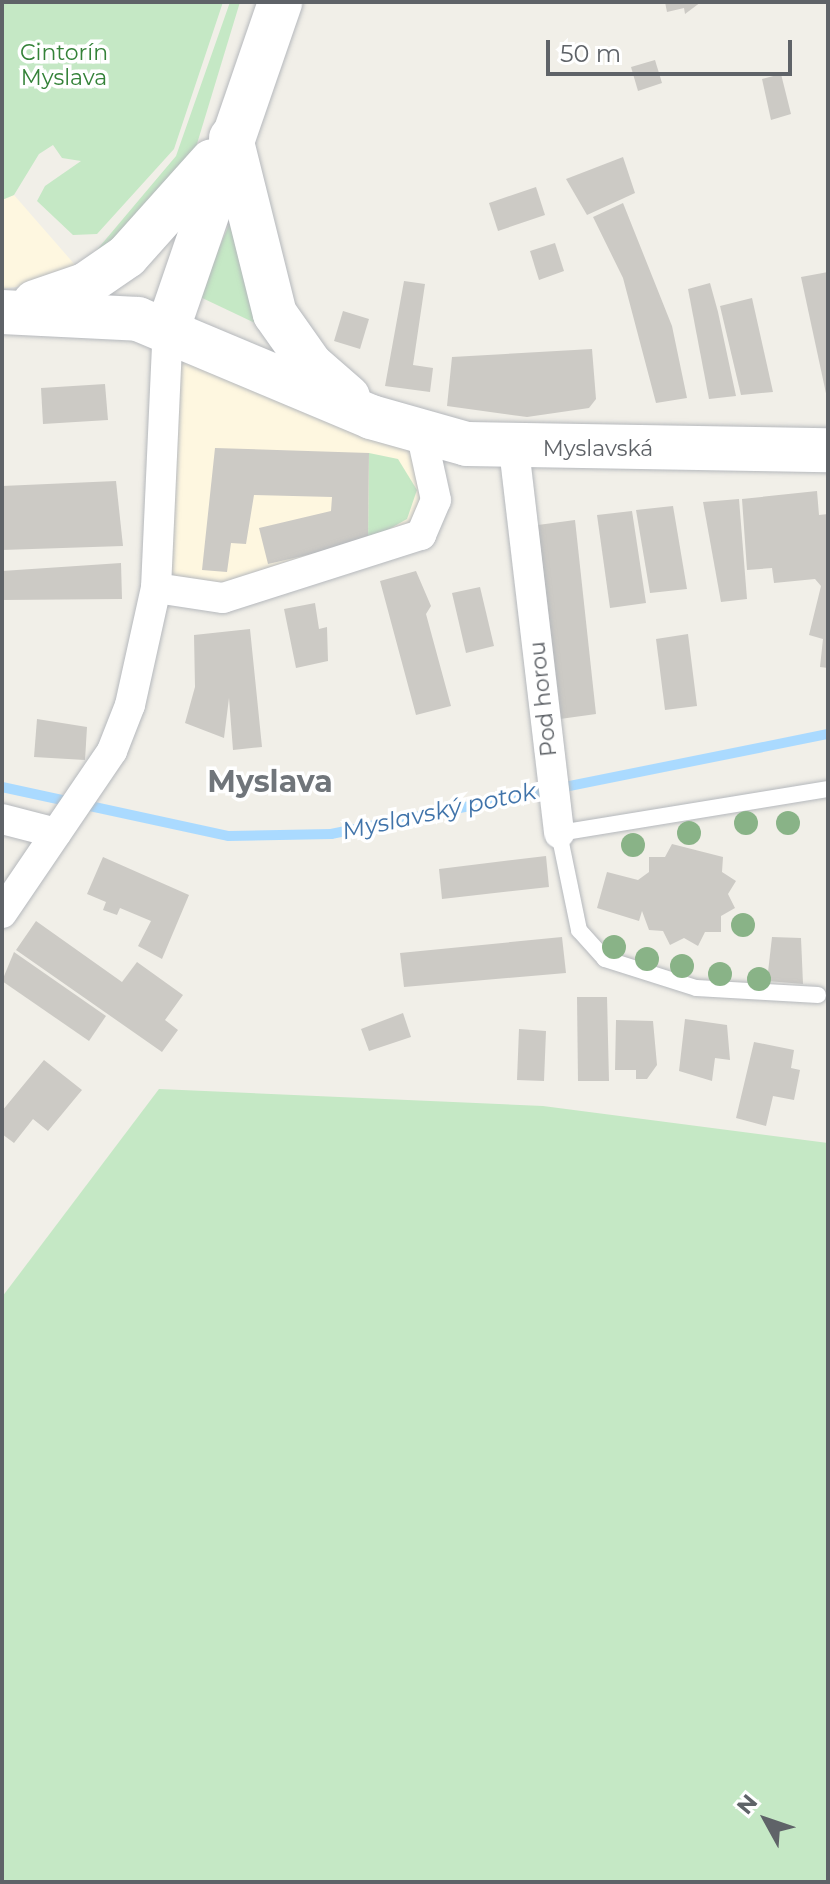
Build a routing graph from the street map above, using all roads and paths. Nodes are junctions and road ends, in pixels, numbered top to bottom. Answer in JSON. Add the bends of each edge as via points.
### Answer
{"nodes":[{"id":1,"x":280,"y":2,"type":"edge"},
{"id":2,"x":231,"y":138,"type":"junction"},
{"id":3,"x":2,"y":312,"type":"edge"},
{"id":4,"x":168,"y":328,"type":"junction"},
{"id":5,"x":371,"y":417,"type":"junction"},
{"id":6,"x":421,"y":432,"type":"junction"},
{"id":7,"x":514,"y":449,"type":"junction"},
{"id":8,"x":828,"y":450,"type":"edge"},
{"id":9,"x":156,"y":588,"type":"junction"},
{"id":10,"x":828,"y":789,"type":"edge"},
{"id":11,"x":2,"y":819,"type":"edge"},
{"id":12,"x":60,"y":826,"type":"junction"},
{"id":13,"x":559,"y":833,"type":"junction"},
{"id":14,"x":2,"y":913,"type":"edge"},
{"id":15,"x":818,"y":995,"type":"dead end"}],
"edges":[{"from":1,"to":2,"type":"street"},
{"from":2,"to":3,"type":"street","via":[[127,256],[85,285]]},
{"from":2,"to":4,"type":"street"},
{"from":2,"to":5,"type":"street","name":"Myslavská","via":[[275,314],[311,365]]},
{"from":3,"to":4,"type":"street","name":"Myslavská","via":[[93,312]]},
{"from":4,"to":5,"type":"street","name":"Myslavská"},
{"from":4,"to":9,"type":"street"},
{"from":5,"to":6,"type":"street","name":"Myslavská"},
{"from":6,"to":7,"type":"street","name":"Myslavská"},
{"from":6,"to":9,"type":"street","via":[[436,500],[421,535],[223,598]]},
{"from":7,"to":8,"type":"street","name":"Myslavská"},
{"from":7,"to":13,"type":"street","name":"Pod horou"},
{"from":9,"to":12,"type":"street","via":[[124,727]]},
{"from":10,"to":13,"type":"lane"},
{"from":11,"to":12,"type":"street"},
{"from":12,"to":14,"type":"street"},
{"from":13,"to":15,"type":"lane","name":"Pod horou","via":[[579,930],[605,959],[696,988]]}]}
